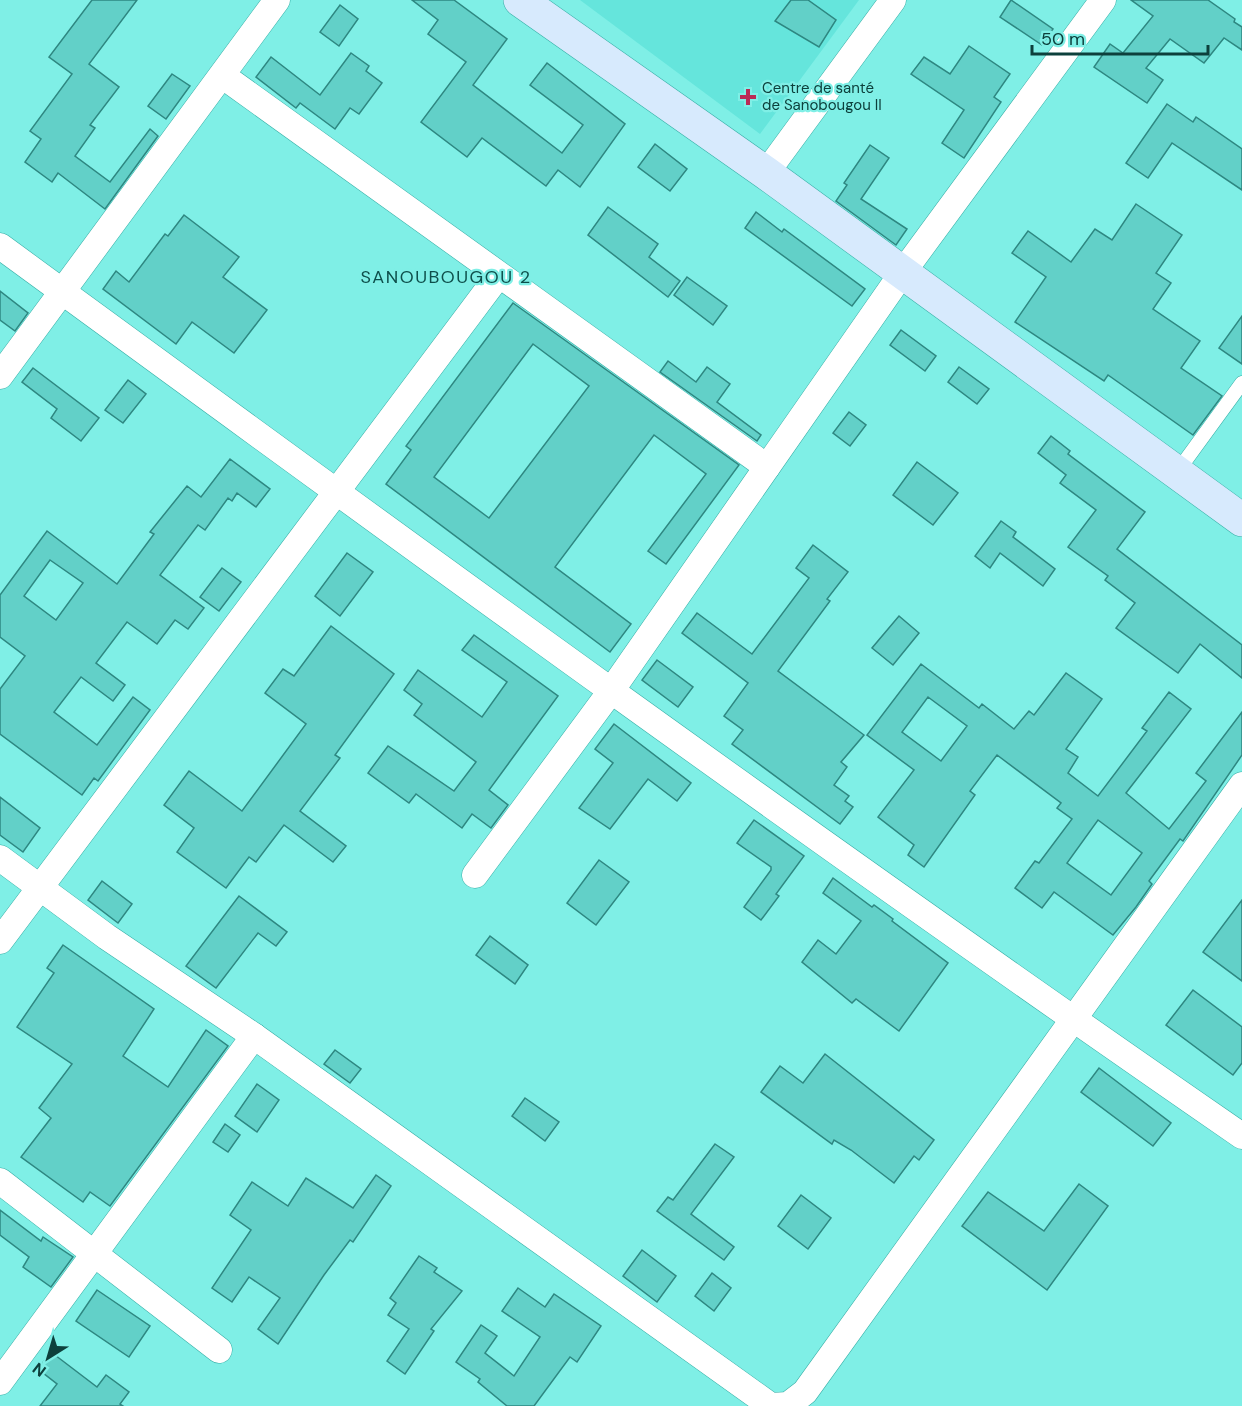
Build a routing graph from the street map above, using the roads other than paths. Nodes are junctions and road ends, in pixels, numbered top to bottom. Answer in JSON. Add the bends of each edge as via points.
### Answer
{"nodes":[{"id":1,"x":277,"y":0,"type":"edge"},
{"id":2,"x":520,"y":0,"type":"edge"},
{"id":3,"x":893,"y":0,"type":"edge"},
{"id":4,"x":1103,"y":0,"type":"edge"},
{"id":5,"x":223,"y":76,"type":"junction"},
{"id":6,"x":766,"y":173,"type":"junction"},
{"id":7,"x":0,"y":246,"type":"edge"},
{"id":8,"x":903,"y":272,"type":"junction"},
{"id":9,"x":498,"y":276,"type":"junction"},
{"id":10,"x":64,"y":293,"type":"junction"},
{"id":11,"x":0,"y":376,"type":"edge"},
{"id":12,"x":1242,"y":383,"type":"edge"},
{"id":13,"x":767,"y":467,"type":"junction"},
{"id":14,"x":1177,"y":472,"type":"junction"},
{"id":15,"x":337,"y":492,"type":"junction"},
{"id":16,"x":1242,"y":520,"type":"edge"},
{"id":17,"x":611,"y":691,"type":"junction"},
{"id":18,"x":1242,"y":785,"type":"edge"},
{"id":19,"x":0,"y":858,"type":"edge"},
{"id":20,"x":475,"y":875,"type":"dead end"},
{"id":21,"x":38,"y":887,"type":"junction"},
{"id":22,"x":0,"y":941,"type":"edge"},
{"id":23,"x":1071,"y":1018,"type":"junction"},
{"id":24,"x":254,"y":1036,"type":"junction"},
{"id":25,"x":1242,"y":1136,"type":"edge"},
{"id":26,"x":0,"y":1181,"type":"edge"},
{"id":27,"x":94,"y":1252,"type":"junction"},
{"id":28,"x":219,"y":1350,"type":"dead end"},
{"id":29,"x":0,"y":1382,"type":"edge"}],
"edges":[{"from":1,"to":5,"type":"street"},
{"from":2,"to":6,"type":"main road"},
{"from":3,"to":6,"type":"street"},
{"from":4,"to":8,"type":"street"},
{"from":5,"to":9,"type":"street"},
{"from":5,"to":10,"type":"street"},
{"from":6,"to":8,"type":"main road"},
{"from":7,"to":10,"type":"street"},
{"from":8,"to":13,"type":"street"},
{"from":8,"to":14,"type":"main road"},
{"from":9,"to":13,"type":"street"},
{"from":9,"to":15,"type":"street"},
{"from":10,"to":11,"type":"street"},
{"from":10,"to":15,"type":"street"},
{"from":12,"to":14,"type":"lane"},
{"from":13,"to":17,"type":"street"},
{"from":14,"to":16,"type":"main road"},
{"from":15,"to":17,"type":"street"},
{"from":15,"to":21,"type":"street"},
{"from":17,"to":20,"type":"street"},
{"from":17,"to":23,"type":"street"},
{"from":18,"to":23,"type":"street"},
{"from":19,"to":21,"type":"street"},
{"from":21,"to":22,"type":"street"},
{"from":21,"to":24,"type":"street"},
{"from":23,"to":24,"type":"street","via":[[805,1392],[788,1405],[771,1406]]},
{"from":23,"to":25,"type":"street"},
{"from":24,"to":27,"type":"street"},
{"from":26,"to":27,"type":"street"},
{"from":27,"to":28,"type":"street"},
{"from":27,"to":29,"type":"street"}]}
